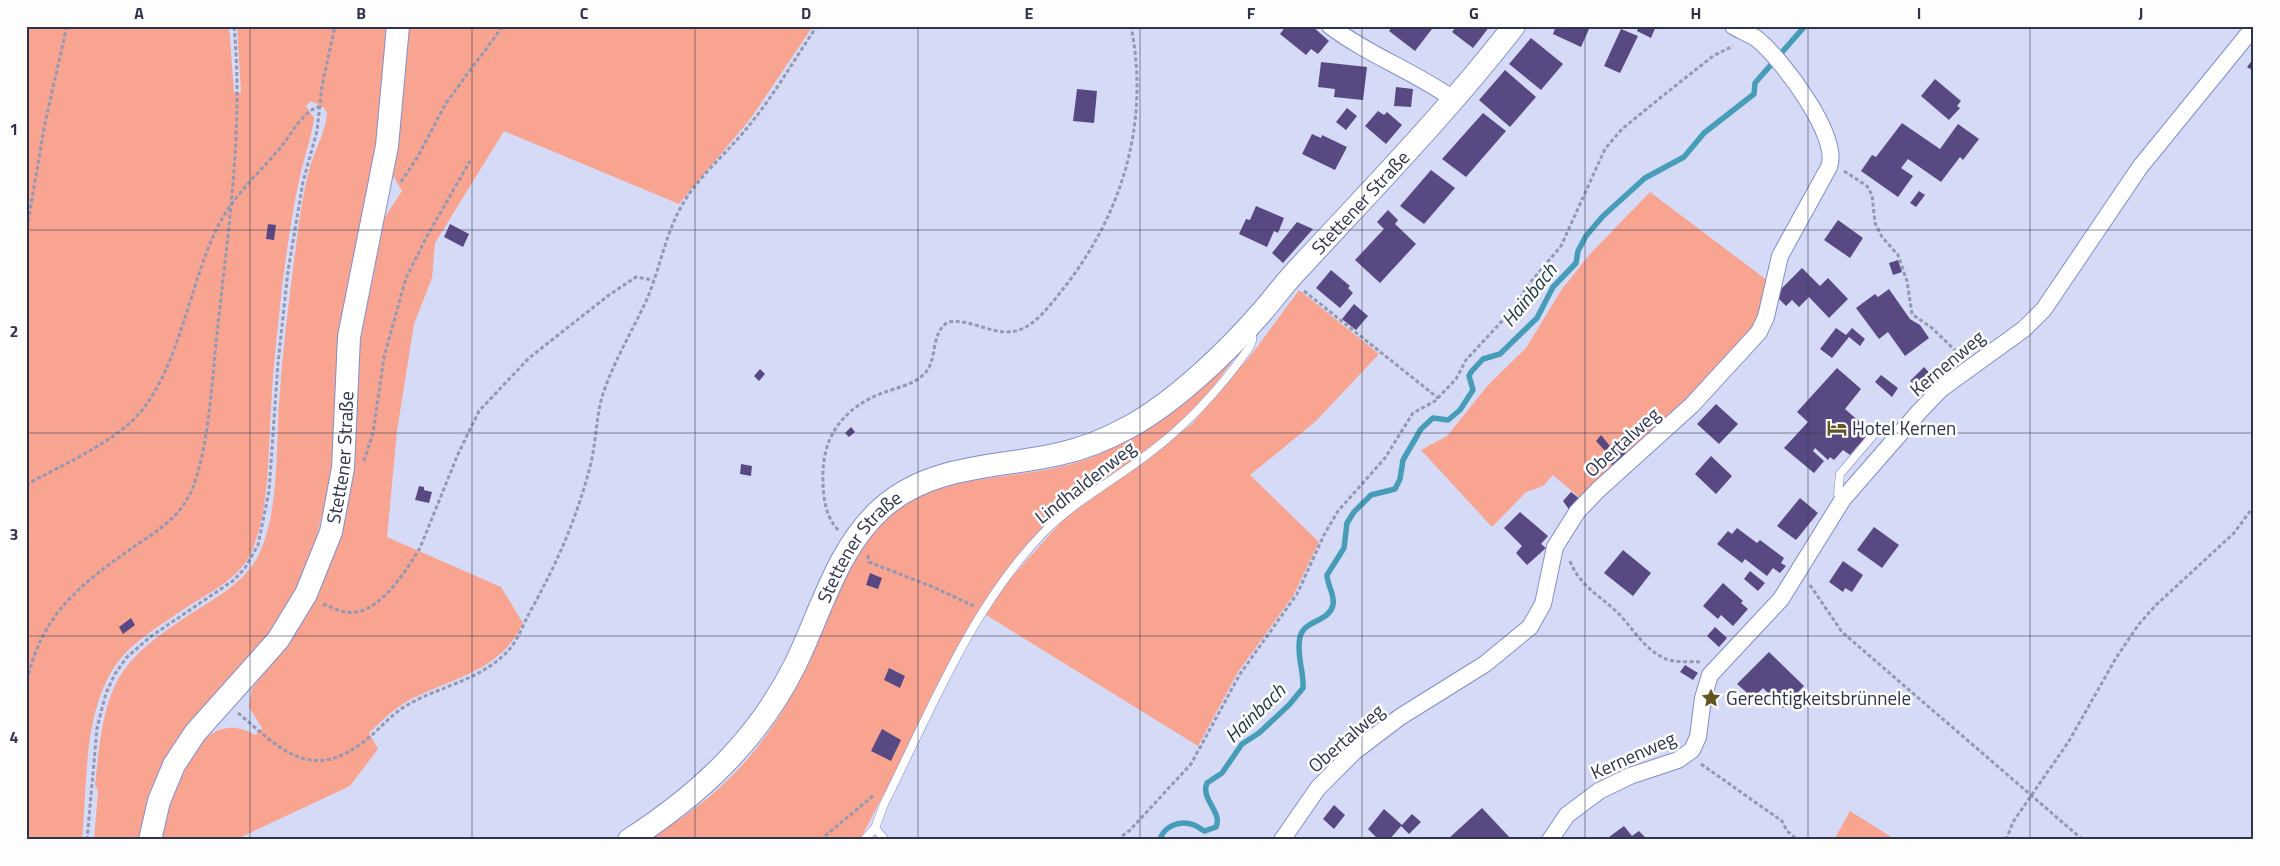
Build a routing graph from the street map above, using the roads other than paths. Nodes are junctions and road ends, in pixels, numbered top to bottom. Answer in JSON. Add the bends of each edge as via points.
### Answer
{"nodes":[{"id":1,"x":398,"y":26,"type":"edge"},
{"id":2,"x":1330,"y":26,"type":"edge"},
{"id":3,"x":1514,"y":26,"type":"edge"},
{"id":4,"x":1733,"y":26,"type":"edge"},
{"id":5,"x":2254,"y":28,"type":"edge"},
{"id":6,"x":1453,"y":99,"type":"junction"},
{"id":7,"x":1252,"y":322,"type":"junction"},
{"id":8,"x":1875,"y":432,"type":"dead end"},
{"id":9,"x":1843,"y":499,"type":"junction"},
{"id":10,"x":875,"y":828,"type":"junction"},
{"id":11,"x":150,"y":840,"type":"edge"},
{"id":12,"x":629,"y":840,"type":"edge"},
{"id":13,"x":864,"y":840,"type":"edge"},
{"id":14,"x":885,"y":840,"type":"edge"},
{"id":15,"x":1282,"y":840,"type":"edge"},
{"id":16,"x":1550,"y":840,"type":"edge"}],
"edges":[{"from":1,"to":11,"type":"main road","name":"Stettener Straße","via":[[392,112],[350,336],[343,468],[331,532],[306,594],[278,640],[195,733],[174,764],[159,800]]},
{"from":2,"to":6,"type":"street"},
{"from":3,"to":6,"type":"main road","name":"Stettener Straße"},
{"from":4,"to":15,"type":"street","name":"Obertalweg","via":[[1751,35],[1769,51],[1820,121],[1831,148],[1831,162],[1780,256],[1766,317],[1755,339],[1692,405],[1590,497],[1567,526],[1552,557],[1543,604],[1530,627],[1485,664],[1400,717],[1354,752],[1318,788]]},
{"from":5,"to":9,"type":"street","name":"Kernenweg","via":[[2140,167],[2044,309],[2024,328],[1941,389]]},
{"from":6,"to":7,"type":"main road","name":"Stettener Straße"},
{"from":7,"to":10,"type":"lane","name":"Lindhaldenweg","via":[[1251,345],[1193,417],[1053,524],[1011,571],[983,611]]},
{"from":7,"to":12,"type":"main road","name":"Stettener Straße","via":[[1194,378],[1138,422],[1083,447],[1041,458],[956,471],[923,482],[882,508],[853,542],[834,576],[794,666],[753,733],[736,755],[698,790]]},
{"from":8,"to":9,"type":"lane","via":[[1839,475],[1838,494]]},
{"from":9,"to":16,"type":"street","name":"Kernenweg","via":[[1768,615],[1712,672],[1706,684],[1698,737],[1690,753],[1620,780],[1590,797],[1568,815]]},
{"from":10,"to":13,"type":"lane","name":"Lindhaldenweg"},
{"from":10,"to":14,"type":"lane"}]}
